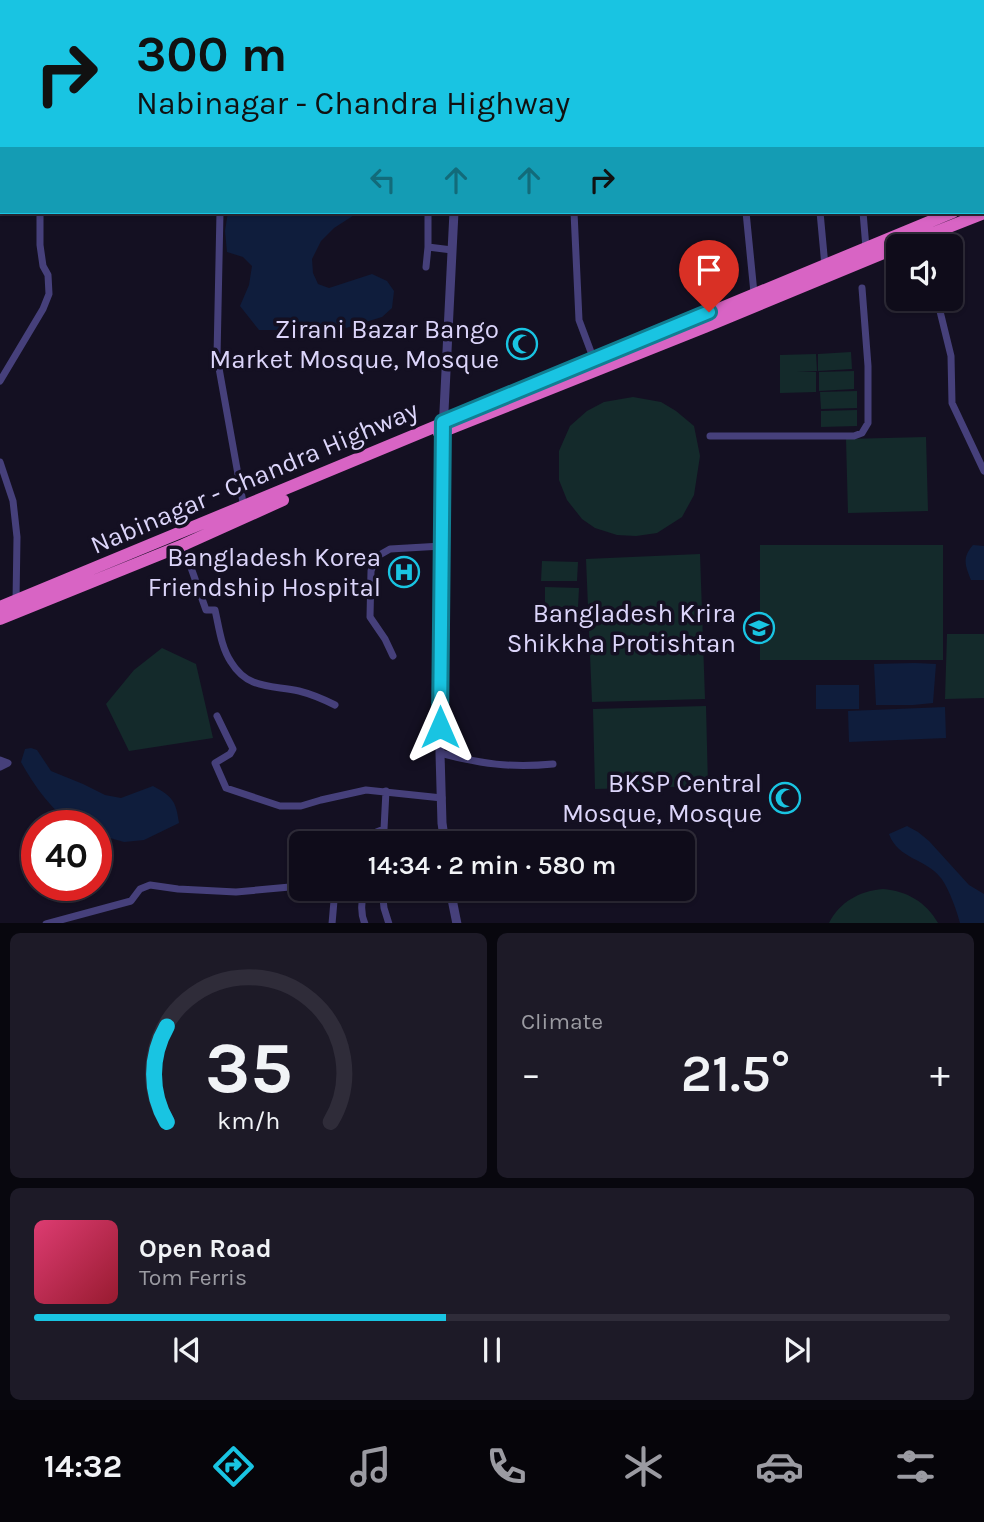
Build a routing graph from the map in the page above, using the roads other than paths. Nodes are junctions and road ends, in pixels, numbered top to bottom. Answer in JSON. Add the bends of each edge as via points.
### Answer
{"nodes":[{"id":1,"x":40,"y":214,"type":"edge"},
{"id":2,"x":220,"y":214,"type":"edge"},
{"id":3,"x":428,"y":214,"type":"edge"},
{"id":4,"x":454,"y":214,"type":"edge"},
{"id":5,"x":574,"y":214,"type":"edge"},
{"id":6,"x":746,"y":214,"type":"edge"},
{"id":7,"x":820,"y":214,"type":"edge"},
{"id":8,"x":863,"y":214,"type":"edge"},
{"id":9,"x":948,"y":214,"type":"edge"},
{"id":10,"x":982,"y":214,"type":"edge"},
{"id":11,"x":939,"y":234,"type":"edge"},
{"id":12,"x":428,"y":247,"type":"junction"},
{"id":13,"x":866,"y":247,"type":"junction"},
{"id":14,"x":453,"y":250,"type":"junction"},
{"id":15,"x":886,"y":252,"type":"edge"},
{"id":16,"x":825,"y":266,"type":"junction"},
{"id":17,"x":426,"y":267,"type":"dead end"},
{"id":18,"x":862,"y":288,"type":"dead end"},
{"id":19,"x":754,"y":293,"type":"junction"},
{"id":20,"x":940,"y":311,"type":"edge"},
{"id":21,"x":594,"y":360,"type":"junction"},
{"id":22,"x":0,"y":381,"type":"edge"},
{"id":23,"x":443,"y":427,"type":"junction"},
{"id":24,"x":710,"y":436,"type":"dead end"},
{"id":25,"x":0,"y":462,"type":"edge"},
{"id":26,"x":984,"y":471,"type":"edge"},
{"id":27,"x":245,"y":511,"type":"junction"},
{"id":28,"x":183,"y":545,"type":"junction"},
{"id":29,"x":442,"y":546,"type":"junction"},
{"id":30,"x":16,"y":601,"type":"junction"},
{"id":31,"x":0,"y":607,"type":"edge"},
{"id":32,"x":0,"y":619,"type":"edge"},
{"id":33,"x":393,"y":656,"type":"dead end"},
{"id":34,"x":335,"y":705,"type":"dead end"},
{"id":35,"x":217,"y":716,"type":"dead end"},
{"id":36,"x":440,"y":753,"type":"junction"},
{"id":37,"x":0,"y":760,"type":"edge"},
{"id":38,"x":553,"y":764,"type":"dead end"},
{"id":39,"x":0,"y":767,"type":"edge"},
{"id":40,"x":386,"y":791,"type":"junction"},
{"id":41,"x":442,"y":798,"type":"junction"},
{"id":42,"x":378,"y":831,"type":"edge"},
{"id":43,"x":443,"y":831,"type":"edge"},
{"id":44,"x":289,"y":887,"type":"edge"},
{"id":45,"x":334,"y":901,"type":"edge"},
{"id":46,"x":362,"y":901,"type":"edge"},
{"id":47,"x":383,"y":901,"type":"edge"},
{"id":48,"x":452,"y":901,"type":"edge"},
{"id":49,"x":46,"y":923,"type":"edge"},
{"id":50,"x":332,"y":923,"type":"edge"},
{"id":51,"x":365,"y":923,"type":"edge"},
{"id":52,"x":389,"y":923,"type":"edge"},
{"id":53,"x":457,"y":923,"type":"edge"}],
"edges":[{"from":1,"to":22,"type":"street","via":[[40,245],[49,293]]},
{"from":2,"to":27,"type":"street","via":[[217,357]]},
{"from":3,"to":12,"type":"street"},
{"from":4,"to":14,"type":"street"},
{"from":5,"to":21,"type":"street","via":[[579,320]]},
{"from":6,"to":19,"type":"street"},
{"from":7,"to":16,"type":"street"},
{"from":8,"to":13,"type":"street"},
{"from":9,"to":13,"type":"highway","name":"Nabinagar - Chandra Highway"},
{"from":10,"to":11,"type":"highway","name":"Nabinagar - Chandra Highway"},
{"from":12,"to":14,"type":"street"},
{"from":12,"to":17,"type":"street"},
{"from":13,"to":16,"type":"highway","name":"Nabinagar - Chandra Highway"},
{"from":14,"to":23,"type":"street"},
{"from":15,"to":23,"type":"highway","name":"Nabinagar - Chandra Highway"},
{"from":16,"to":19,"type":"highway","name":"Nabinagar - Chandra Highway"},
{"from":18,"to":24,"type":"street","via":[[868,424],[862,433]]},
{"from":19,"to":21,"type":"highway","name":"Nabinagar - Chandra Highway"},
{"from":20,"to":26,"type":"street","via":[[951,356],[952,403]]},
{"from":21,"to":23,"type":"highway","name":"Nabinagar - Chandra Highway"},
{"from":23,"to":27,"type":"highway","name":"Nabinagar - Chandra Highway"},
{"from":23,"to":29,"type":"street"},
{"from":25,"to":30,"type":"street","via":[[13,501]]},
{"from":27,"to":28,"type":"highway","name":"Nabinagar - Chandra Highway"},
{"from":27,"to":30,"type":"highway","name":"Nabinagar - Chandra Highway"},
{"from":28,"to":32,"type":"highway","name":"Nabinagar - Chandra Highway"},
{"from":28,"to":34,"type":"street","via":[[206,610],[215,610],[225,651],[239,673],[259,685],[309,694]]},
{"from":29,"to":33,"type":"street","via":[[390,549],[376,557],[371,571],[370,617]]},
{"from":29,"to":36,"type":"street"},
{"from":30,"to":31,"type":"highway","name":"Nabinagar - Chandra Highway"},
{"from":35,"to":40,"type":"street","via":[[233,749],[215,763],[226,788],[280,806],[301,806],[366,790]]},
{"from":36,"to":38,"type":"street","via":[[503,766]]},
{"from":36,"to":41,"type":"street"},
{"from":37,"to":39,"type":"street","via":[[8,763]]},
{"from":40,"to":41,"type":"street"},
{"from":40,"to":42,"type":"street","via":[[384,829]]},
{"from":41,"to":43,"type":"street"},
{"from":44,"to":49,"type":"street","via":[[236,892],[153,884],[140,889],[131,901]]},
{"from":45,"to":50,"type":"street"},
{"from":46,"to":51,"type":"street"},
{"from":47,"to":52,"type":"street"},
{"from":48,"to":53,"type":"street"}]}
